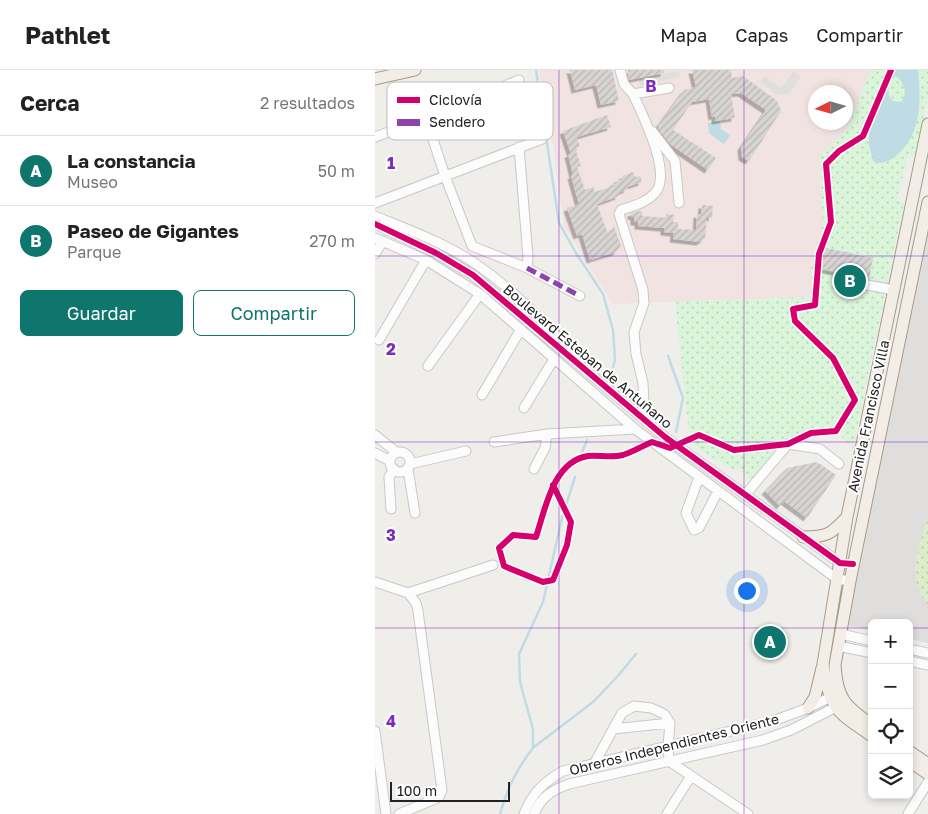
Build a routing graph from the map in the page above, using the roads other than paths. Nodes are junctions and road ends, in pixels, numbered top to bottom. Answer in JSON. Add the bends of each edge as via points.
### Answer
{"nodes":[{"id":1,"x":415,"y":70,"type":"edge"},
{"id":2,"x":620,"y":70,"type":"edge"},
{"id":3,"x":378,"y":79,"type":"edge"},
{"id":4,"x":519,"y":80,"type":"dead end"},
{"id":5,"x":514,"y":82,"type":"edge"},
{"id":6,"x":669,"y":88,"type":"dead end"},
{"id":7,"x":633,"y":94,"type":"junction"},
{"id":8,"x":928,"y":124,"type":"edge"},
{"id":9,"x":647,"y":125,"type":"junction"},
{"id":10,"x":387,"y":132,"type":"edge"},
{"id":11,"x":375,"y":136,"type":"edge"},
{"id":12,"x":433,"y":140,"type":"edge"},
{"id":13,"x":539,"y":140,"type":"edge"},
{"id":14,"x":519,"y":147,"type":"junction"},
{"id":15,"x":445,"y":176,"type":"junction"},
{"id":16,"x":928,"y":202,"type":"edge"},
{"id":17,"x":679,"y":203,"type":"dead end"},
{"id":18,"x":375,"y":204,"type":"edge"},
{"id":19,"x":375,"y":216,"type":"edge"},
{"id":20,"x":375,"y":224,"type":"edge"},
{"id":21,"x":379,"y":239,"type":"edge"},
{"id":22,"x":375,"y":254,"type":"edge"},
{"id":23,"x":426,"y":260,"type":"junction"},
{"id":24,"x":527,"y":268,"type":"junction"},
{"id":25,"x":862,"y":284,"type":"dead end"},
{"id":26,"x":894,"y":290,"type":"junction"},
{"id":27,"x":480,"y":294,"type":"junction"},
{"id":28,"x":581,"y":296,"type":"dead end"},
{"id":29,"x":521,"y":329,"type":"junction"},
{"id":30,"x":379,"y":340,"type":"dead end"},
{"id":31,"x":554,"y":359,"type":"junction"},
{"id":32,"x":577,"y":364,"type":"junction"},
{"id":33,"x":428,"y":366,"type":"dead end"},
{"id":34,"x":482,"y":395,"type":"dead end"},
{"id":35,"x":524,"y":408,"type":"dead end"},
{"id":36,"x":642,"y":418,"type":"junction"},
{"id":37,"x":635,"y":429,"type":"junction"},
{"id":38,"x":547,"y":434,"type":"junction"},
{"id":39,"x":375,"y":435,"type":"edge"},
{"id":40,"x":495,"y":442,"type":"dead end"},
{"id":41,"x":465,"y":451,"type":"dead end"},
{"id":42,"x":396,"y":452,"type":"junction"},
{"id":43,"x":375,"y":453,"type":"edge"},
{"id":44,"x":839,"y":464,"type":"dead end"},
{"id":45,"x":392,"y":465,"type":"junction"},
{"id":46,"x":409,"y":467,"type":"junction"},
{"id":47,"x":534,"y":469,"type":"dead end"},
{"id":48,"x":699,"y":477,"type":"junction"},
{"id":49,"x":718,"y":491,"type":"junction"},
{"id":50,"x":745,"y":495,"type":"junction"},
{"id":51,"x":391,"y":509,"type":"dead end"},
{"id":52,"x":415,"y":513,"type":"dead end"},
{"id":53,"x":847,"y":516,"type":"junction"},
{"id":54,"x":803,"y":537,"type":"junction"},
{"id":55,"x":840,"y":563,"type":"junction"},
{"id":56,"x":853,"y":564,"type":"junction"},
{"id":57,"x":493,"y":565,"type":"dead end"},
{"id":58,"x":837,"y":579,"type":"junction"},
{"id":59,"x":850,"y":581,"type":"junction"},
{"id":60,"x":375,"y":582,"type":"edge"},
{"id":61,"x":407,"y":593,"type":"junction"},
{"id":62,"x":841,"y":634,"type":"junction"},
{"id":63,"x":868,"y":640,"type":"edge"},
{"id":64,"x":838,"y":646,"type":"junction"},
{"id":65,"x":913,"y":650,"type":"edge"},
{"id":66,"x":868,"y":652,"type":"edge"},
{"id":67,"x":928,"y":653,"type":"edge"},
{"id":68,"x":913,"y":662,"type":"edge"},
{"id":69,"x":823,"y":664,"type":"junction"},
{"id":70,"x":928,"y":665,"type":"edge"},
{"id":71,"x":838,"y":700,"type":"junction"},
{"id":72,"x":808,"y":708,"type":"junction"},
{"id":73,"x":868,"y":722,"type":"edge"},
{"id":74,"x":670,"y":723,"type":"junction"},
{"id":75,"x":613,"y":729,"type":"junction"},
{"id":76,"x":375,"y":730,"type":"edge"},
{"id":77,"x":868,"y":733,"type":"edge"},
{"id":78,"x":668,"y":746,"type":"junction"},
{"id":79,"x":913,"y":754,"type":"edge"},
{"id":80,"x":669,"y":761,"type":"junction"},
{"id":81,"x":594,"y":764,"type":"junction"},
{"id":82,"x":913,"y":764,"type":"edge"},
{"id":83,"x":928,"y":764,"type":"edge"},
{"id":84,"x":928,"y":774,"type":"edge"},
{"id":85,"x":691,"y":776,"type":"junction"},
{"id":86,"x":928,"y":782,"type":"edge"},
{"id":87,"x":386,"y":814,"type":"edge"},
{"id":88,"x":399,"y":814,"type":"edge"},
{"id":89,"x":523,"y":814,"type":"edge"},
{"id":90,"x":534,"y":814,"type":"edge"},
{"id":91,"x":667,"y":814,"type":"edge"},
{"id":92,"x":748,"y":814,"type":"edge"},
{"id":93,"x":908,"y":814,"type":"edge"}],
"edges":[{"from":1,"to":3,"type":"main road"},
{"from":2,"to":7,"type":"street","via":[[624,84]]},
{"from":4,"to":5,"type":"street"},
{"from":6,"to":7,"type":"street"},
{"from":7,"to":9,"type":"street"},
{"from":8,"to":26,"type":"main road","name":"Avenida Francisco Villa"},
{"from":9,"to":17,"type":"street","via":[[675,161]]},
{"from":9,"to":36,"type":"street","via":[[661,169],[661,182],[656,192],[619,214],[643,290],[644,303],[635,332],[643,383]]},
{"from":10,"to":11,"type":"street"},
{"from":12,"to":15,"type":"street"},
{"from":13,"to":14,"type":"street"},
{"from":14,"to":15,"type":"street"},
{"from":14,"to":24,"type":"street"},
{"from":15,"to":18,"type":"street"},
{"from":15,"to":24,"type":"street","via":[[472,246]]},
{"from":16,"to":56,"type":"main road","name":"Avenida Francisco Villa"},
{"from":19,"to":32,"type":"street","via":[[424,236],[475,263],[527,304],[569,348]]},
{"from":20,"to":32,"type":"street","name":"Boulevard Esteban de Antuñano","via":[[437,253],[473,275]]},
{"from":21,"to":22,"type":"street"},
{"from":21,"to":23,"type":"street","name":"Boulevard Esteban de Antuñano"},
{"from":23,"to":27,"type":"street","name":"Boulevard Esteban de Antuñano"},
{"from":23,"to":30,"type":"street"},
{"from":24,"to":28,"type":"street"},
{"from":25,"to":26,"type":"street"},
{"from":26,"to":53,"type":"main road","name":"Avenida Francisco Villa"},
{"from":27,"to":29,"type":"street","name":"Boulevard Esteban de Antuñano"},
{"from":27,"to":33,"type":"street"},
{"from":29,"to":31,"type":"street","name":"Boulevard Esteban de Antuñano"},
{"from":29,"to":34,"type":"street"},
{"from":31,"to":35,"type":"street"},
{"from":31,"to":37,"type":"street","name":"Boulevard Esteban de Antuñano"},
{"from":32,"to":36,"type":"street","name":"Boulevard Esteban de Antuñano"},
{"from":36,"to":50,"type":"street","name":"Boulevard Esteban de Antuñano"},
{"from":37,"to":38,"type":"street"},
{"from":37,"to":48,"type":"street","name":"Boulevard Esteban de Antuñano"},
{"from":38,"to":40,"type":"street"},
{"from":38,"to":47,"type":"street","via":[[545,448]]},
{"from":39,"to":42,"type":"street"},
{"from":41,"to":46,"type":"street"},
{"from":42,"to":45,"type":"street"},
{"from":42,"to":46,"type":"street","via":[[407,454]]},
{"from":43,"to":45,"type":"street"},
{"from":44,"to":50,"type":"street","via":[[819,450],[788,444]]},
{"from":45,"to":46,"type":"street","via":[[403,472]]},
{"from":45,"to":51,"type":"street","via":[[389,477]]},
{"from":46,"to":52,"type":"street"},
{"from":48,"to":49,"type":"street","name":"Boulevard Esteban de Antuñano"},
{"from":48,"to":49,"type":"street","via":[[686,513],[694,530],[699,528]]},
{"from":49,"to":58,"type":"street","name":"Boulevard Esteban de Antuñano"},
{"from":50,"to":54,"type":"street","name":"Boulevard Esteban de Antuñano"},
{"from":53,"to":54,"type":"main road","via":[[835,531],[821,537]]},
{"from":53,"to":55,"type":"main road","name":"Avenida Francisco Villa"},
{"from":54,"to":55,"type":"street","name":"Boulevard Esteban de Antuñano"},
{"from":55,"to":56,"type":"street"},
{"from":55,"to":58,"type":"main road","name":"Avenida Francisco Villa"},
{"from":56,"to":59,"type":"main road","name":"Avenida Francisco Villa"},
{"from":57,"to":61,"type":"street"},
{"from":58,"to":59,"type":"street","name":"Boulevard Esteban de Antuñano"},
{"from":58,"to":69,"type":"main road","name":"Avenida Francisco Villa"},
{"from":59,"to":62,"type":"main road","name":"Avenida Francisco Villa"},
{"from":60,"to":61,"type":"street"},
{"from":61,"to":88,"type":"street","via":[[418,611],[442,785],[441,794],[435,799]]},
{"from":62,"to":63,"type":"street"},
{"from":62,"to":64,"type":"main road","name":"Avenida Francisco Villa"},
{"from":64,"to":66,"type":"street"},
{"from":64,"to":71,"type":"main road","name":"Avenida Francisco Villa","via":[[835,665]]},
{"from":65,"to":67,"type":"street"},
{"from":68,"to":70,"type":"street"},
{"from":69,"to":71,"type":"main road","name":"Avenida Francisco Villa"},
{"from":69,"to":72,"type":"main road","via":[[815,697]]},
{"from":71,"to":72,"type":"street","name":"Obreros Independientes Oriente"},
{"from":71,"to":73,"type":"main road"},
{"from":71,"to":77,"type":"main road","via":[[843,717]]},
{"from":71,"to":80,"type":"street","name":"Obreros Independientes Oriente","via":[[791,730],[763,740]]},
{"from":72,"to":78,"type":"street","name":"Obreros Independientes Oriente","via":[[773,721]]},
{"from":74,"to":75,"type":"street"},
{"from":74,"to":75,"type":"street","via":[[664,714],[634,706],[622,712]]},
{"from":74,"to":78,"type":"street"},
{"from":75,"to":81,"type":"street"},
{"from":76,"to":87,"type":"street"},
{"from":78,"to":80,"type":"street"},
{"from":78,"to":81,"type":"street","name":"Obreros Independientes Oriente"},
{"from":79,"to":83,"type":"main road"},
{"from":80,"to":85,"type":"street"},
{"from":80,"to":90,"type":"street","name":"Obreros Independientes Oriente","via":[[569,784],[547,795]]},
{"from":81,"to":89,"type":"street","name":"Obreros Independientes Oriente","via":[[563,771],[548,780],[530,799]]},
{"from":82,"to":84,"type":"main road"},
{"from":85,"to":91,"type":"street"},
{"from":85,"to":92,"type":"street"},
{"from":86,"to":93,"type":"street"}]}
